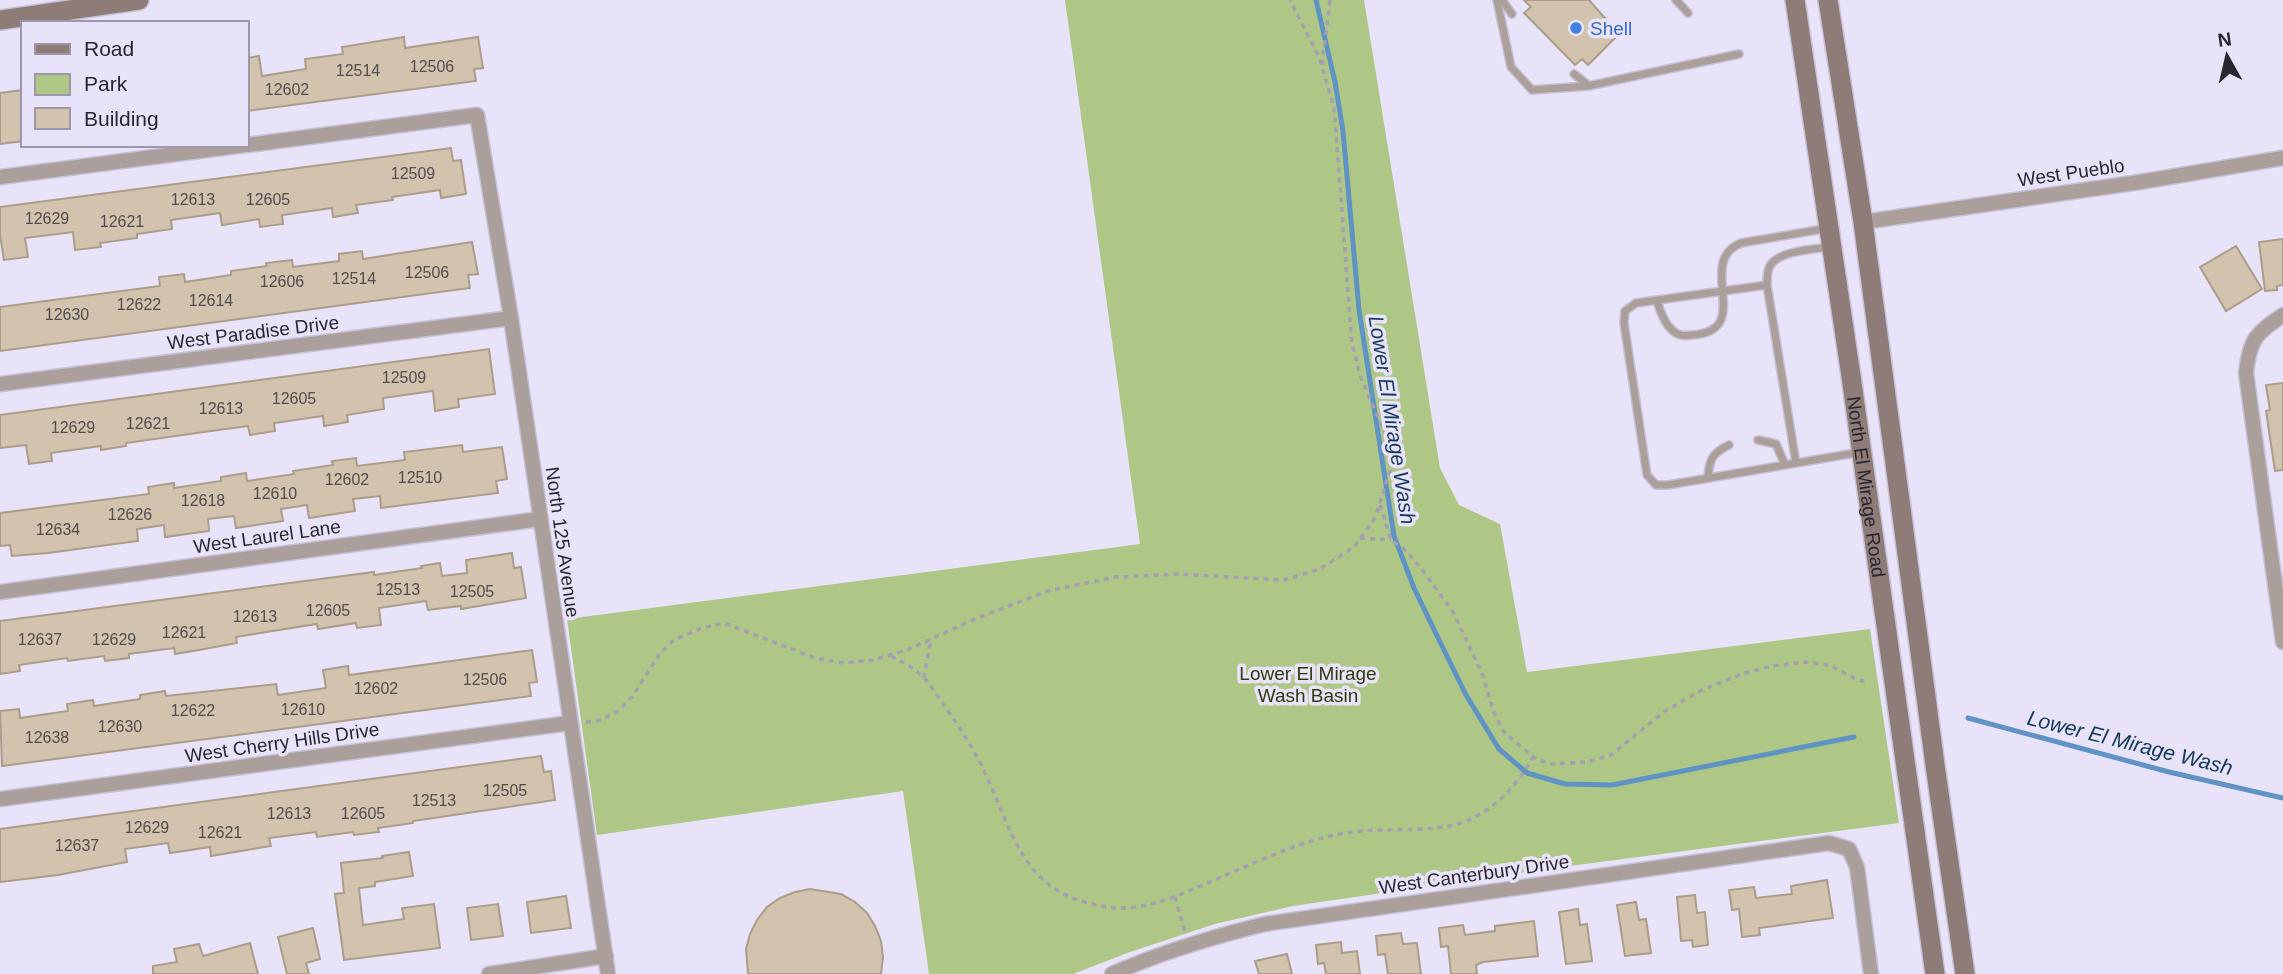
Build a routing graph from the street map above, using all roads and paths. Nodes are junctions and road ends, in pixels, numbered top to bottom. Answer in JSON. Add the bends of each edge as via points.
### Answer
{"nodes":[{"id":1,"x":139,"y":0,"type":"edge"},
{"id":2,"x":1290,"y":0,"type":"edge"},
{"id":3,"x":1330,"y":0,"type":"edge"},
{"id":4,"x":1499,"y":0,"type":"edge"},
{"id":5,"x":1676,"y":0,"type":"edge"},
{"id":6,"x":1795,"y":0,"type":"edge"},
{"id":7,"x":1828,"y":0,"type":"edge"},
{"id":8,"x":1688,"y":13,"type":"dead end"},
{"id":9,"x":1512,"y":14,"type":"dead end"},
{"id":10,"x":0,"y":20,"type":"edge"},
{"id":11,"x":1740,"y":54,"type":"dead end"},
{"id":12,"x":1322,"y":67,"type":"junction"},
{"id":13,"x":1574,"y":74,"type":"dead end"},
{"id":14,"x":1588,"y":86,"type":"junction"},
{"id":15,"x":248,"y":145,"type":"edge"},
{"id":16,"x":231,"y":147,"type":"edge"},
{"id":17,"x":2283,"y":158,"type":"edge"},
{"id":18,"x":0,"y":177,"type":"edge"},
{"id":19,"x":1863,"y":222,"type":"junction"},
{"id":20,"x":1830,"y":237,"type":"junction"},
{"id":21,"x":1767,"y":285,"type":"junction"},
{"id":22,"x":1723,"y":291,"type":"junction"},
{"id":23,"x":1657,"y":301,"type":"junction"},
{"id":24,"x":2283,"y":315,"type":"edge"},
{"id":25,"x":511,"y":318,"type":"junction"},
{"id":26,"x":0,"y":384,"type":"edge"},
{"id":27,"x":1758,"y":440,"type":"dead end"},
{"id":28,"x":1729,"y":445,"type":"dead end"},
{"id":29,"x":1861,"y":452,"type":"junction"},
{"id":30,"x":1796,"y":463,"type":"junction"},
{"id":31,"x":1786,"y":464,"type":"junction"},
{"id":32,"x":1708,"y":478,"type":"junction"},
{"id":33,"x":1380,"y":503,"type":"junction"},
{"id":34,"x":540,"y":519,"type":"junction"},
{"id":35,"x":1360,"y":538,"type":"junction"},
{"id":36,"x":1391,"y":540,"type":"junction"},
{"id":37,"x":0,"y":592,"type":"edge"},
{"id":38,"x":931,"y":639,"type":"junction"},
{"id":39,"x":2283,"y":642,"type":"edge"},
{"id":40,"x":889,"y":656,"type":"junction"},
{"id":41,"x":924,"y":678,"type":"junction"},
{"id":42,"x":1866,"y":681,"type":"dead end"},
{"id":43,"x":570,"y":723,"type":"junction"},
{"id":44,"x":1533,"y":757,"type":"junction"},
{"id":45,"x":0,"y":799,"type":"edge"},
{"id":46,"x":1175,"y":897,"type":"junction"},
{"id":47,"x":1189,"y":944,"type":"junction"},
{"id":48,"x":606,"y":956,"type":"junction"},
{"id":49,"x":489,"y":974,"type":"edge"},
{"id":50,"x":608,"y":974,"type":"edge"},
{"id":51,"x":1112,"y":974,"type":"edge"},
{"id":52,"x":1871,"y":974,"type":"edge"},
{"id":53,"x":1935,"y":974,"type":"edge"},
{"id":54,"x":1965,"y":974,"type":"edge"}],
"edges":[{"from":1,"to":10,"type":"main road"},
{"from":2,"to":12,"type":"path"},
{"from":3,"to":12,"type":"path"},
{"from":4,"to":9,"type":"lane"},
{"from":4,"to":14,"type":"lane","via":[[1511,67],[1532,90]]},
{"from":5,"to":8,"type":"lane"},
{"from":6,"to":20,"type":"main road","name":"North El Mirage Road"},
{"from":7,"to":19,"type":"main road","name":"North El Mirage Road"},
{"from":11,"to":14,"type":"lane"},
{"from":12,"to":33,"type":"path","via":[[1334,107],[1352,344],[1388,442],[1390,470]]},
{"from":13,"to":14,"type":"lane"},
{"from":15,"to":25,"type":"street","name":"North 125 Avenue","via":[[477,115]]},
{"from":16,"to":18,"type":"street"},
{"from":17,"to":19,"type":"street","name":"West Pueblo"},
{"from":19,"to":54,"type":"main road","name":"North El Mirage Road"},
{"from":20,"to":21,"type":"lane","via":[[1772,261]]},
{"from":20,"to":22,"type":"lane","via":[[1732,247],[1723,257]]},
{"from":20,"to":29,"type":"main road","name":"North El Mirage Road"},
{"from":21,"to":22,"type":"lane"},
{"from":21,"to":30,"type":"lane"},
{"from":22,"to":23,"type":"lane"},
{"from":22,"to":23,"type":"lane","via":[[1721,319],[1697,335],[1672,331]]},
{"from":23,"to":32,"type":"lane","via":[[1636,303],[1625,311],[1624,323],[1647,475],[1656,485]]},
{"from":24,"to":39,"type":"street","via":[[2263,328],[2249,349],[2246,373]]},
{"from":25,"to":26,"type":"street","name":"West Paradise Drive"},
{"from":25,"to":34,"type":"street","name":"North 125 Avenue"},
{"from":27,"to":31,"type":"lane","via":[[1776,444]]},
{"from":28,"to":32,"type":"lane","via":[[1709,461]]},
{"from":29,"to":30,"type":"lane"},
{"from":29,"to":53,"type":"main road","name":"North El Mirage Road"},
{"from":30,"to":31,"type":"lane"},
{"from":31,"to":32,"type":"lane"},
{"from":33,"to":35,"type":"path"},
{"from":33,"to":36,"type":"path"},
{"from":34,"to":37,"type":"street","name":"West Laurel Lane"},
{"from":34,"to":43,"type":"street","name":"North 125 Avenue"},
{"from":35,"to":36,"type":"path"},
{"from":35,"to":38,"type":"path","via":[[1320,569],[1283,580],[1178,574],[1116,577],[1048,590]]},
{"from":36,"to":44,"type":"path","via":[[1405,550],[1453,612],[1503,731]]},
{"from":38,"to":40,"type":"path"},
{"from":38,"to":41,"type":"path"},
{"from":40,"to":41,"type":"path"},
{"from":40,"to":43,"type":"path","via":[[873,660],[815,658],[724,623],[674,640],[618,711],[601,720]]},
{"from":41,"to":46,"type":"path","via":[[972,745],[1016,845],[1042,879],[1068,896],[1106,908],[1151,905]]},
{"from":42,"to":44,"type":"path","via":[[1829,665],[1772,666],[1704,689],[1665,711],[1611,755],[1570,764],[1549,764]]},
{"from":43,"to":45,"type":"street","name":"West Cherry Hills Drive"},
{"from":43,"to":48,"type":"street","name":"North 125 Avenue"},
{"from":44,"to":46,"type":"path","via":[[1513,788],[1475,817],[1448,827],[1337,835],[1293,848]]},
{"from":46,"to":47,"type":"path"},
{"from":47,"to":51,"type":"street","name":"West Canterbury Drive"},
{"from":47,"to":52,"type":"street","name":"West Canterbury Drive","via":[[1327,914],[1829,843],[1849,849],[1857,867]]},
{"from":48,"to":49,"type":"street"},
{"from":48,"to":50,"type":"street","name":"North 125 Avenue"}]}
